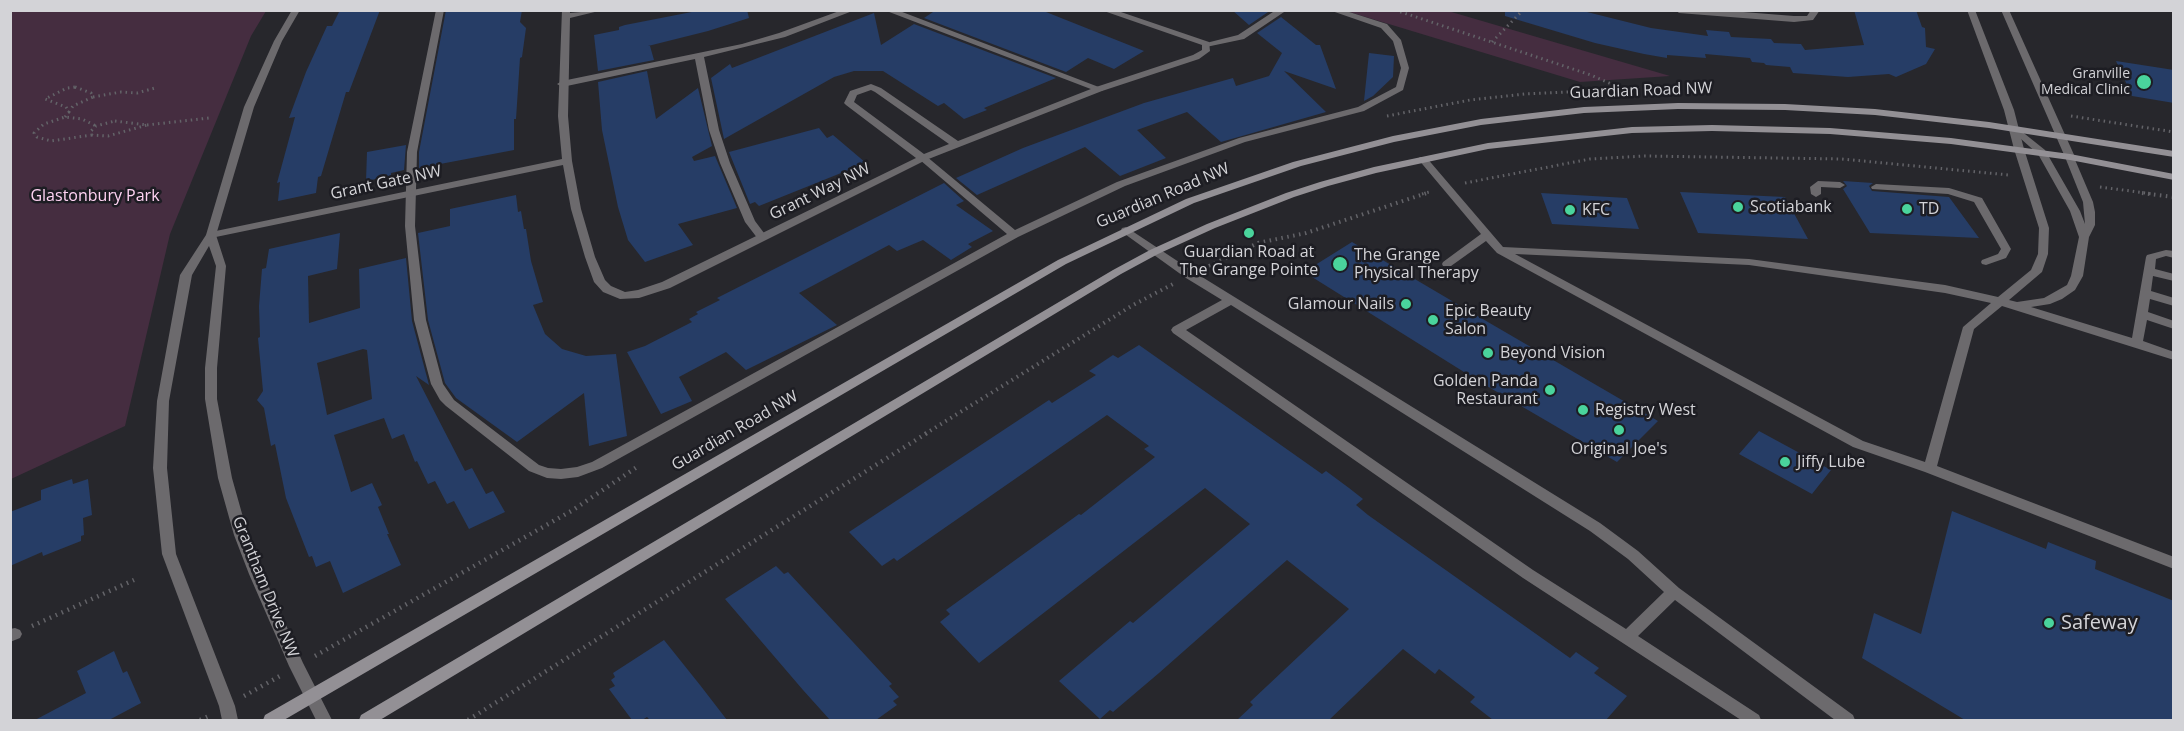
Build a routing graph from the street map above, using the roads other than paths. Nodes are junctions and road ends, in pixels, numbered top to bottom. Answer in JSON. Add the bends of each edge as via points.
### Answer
{"nodes":[{"id":1,"x":296,"y":10,"type":"edge"},
{"id":2,"x":440,"y":10,"type":"edge"},
{"id":3,"x":599,"y":10,"type":"edge"},
{"id":4,"x":851,"y":10,"type":"edge"},
{"id":5,"x":888,"y":10,"type":"edge"},
{"id":6,"x":1106,"y":10,"type":"edge"},
{"id":7,"x":1283,"y":10,"type":"edge"},
{"id":8,"x":1334,"y":10,"type":"edge"},
{"id":9,"x":1679,"y":10,"type":"edge"},
{"id":10,"x":1816,"y":10,"type":"edge"},
{"id":11,"x":1971,"y":10,"type":"edge"},
{"id":12,"x":2005,"y":10,"type":"edge"},
{"id":13,"x":566,"y":13,"type":"edge"},
{"id":14,"x":1206,"y":44,"type":"junction"},
{"id":15,"x":699,"y":56,"type":"junction"},
{"id":16,"x":562,"y":84,"type":"junction"},
{"id":17,"x":1099,"y":89,"type":"junction"},
{"id":18,"x":2015,"y":129,"type":"junction"},
{"id":19,"x":2062,"y":135,"type":"junction"},
{"id":20,"x":957,"y":145,"type":"junction"},
{"id":21,"x":2019,"y":149,"type":"junction"},
{"id":22,"x":2042,"y":152,"type":"junction"},
{"id":23,"x":2174,"y":153,"type":"edge"},
{"id":24,"x":2070,"y":157,"type":"junction"},
{"id":25,"x":923,"y":158,"type":"junction"},
{"id":26,"x":1423,"y":159,"type":"junction"},
{"id":27,"x":567,"y":161,"type":"junction"},
{"id":28,"x":2174,"y":177,"type":"edge"},
{"id":29,"x":1840,"y":185,"type":"dead end"},
{"id":30,"x":1876,"y":187,"type":"dead end"},
{"id":31,"x":411,"y":194,"type":"junction"},
{"id":32,"x":1816,"y":194,"type":"dead end"},
{"id":33,"x":1126,"y":230,"type":"junction"},
{"id":34,"x":211,"y":235,"type":"junction"},
{"id":35,"x":1014,"y":235,"type":"junction"},
{"id":36,"x":1486,"y":236,"type":"junction"},
{"id":37,"x":762,"y":237,"type":"junction"},
{"id":38,"x":2084,"y":237,"type":"junction"},
{"id":39,"x":1500,"y":250,"type":"junction"},
{"id":40,"x":1154,"y":252,"type":"junction"},
{"id":41,"x":2174,"y":255,"type":"edge"},
{"id":42,"x":1986,"y":262,"type":"dead end"},
{"id":43,"x":1447,"y":264,"type":"dead end"},
{"id":44,"x":2148,"y":271,"type":"junction"},
{"id":45,"x":2174,"y":278,"type":"edge"},
{"id":46,"x":2144,"y":293,"type":"junction"},
{"id":47,"x":1231,"y":300,"type":"junction"},
{"id":48,"x":2000,"y":301,"type":"junction"},
{"id":49,"x":2174,"y":302,"type":"edge"},
{"id":50,"x":2142,"y":314,"type":"junction"},
{"id":51,"x":2174,"y":324,"type":"edge"},
{"id":52,"x":2137,"y":343,"type":"junction"},
{"id":53,"x":2174,"y":356,"type":"edge"},
{"id":54,"x":1930,"y":469,"type":"junction"},
{"id":55,"x":2174,"y":563,"type":"edge"},
{"id":56,"x":1674,"y":592,"type":"junction"},
{"id":57,"x":1627,"y":637,"type":"junction"},
{"id":58,"x":312,"y":697,"type":"junction"},
{"id":59,"x":230,"y":720,"type":"edge"},
{"id":60,"x":272,"y":720,"type":"edge"},
{"id":61,"x":324,"y":720,"type":"edge"},
{"id":62,"x":368,"y":720,"type":"edge"},
{"id":63,"x":1753,"y":720,"type":"edge"},
{"id":64,"x":1847,"y":720,"type":"edge"}],
"edges":[{"from":1,"to":34,"type":"street","via":[[249,107]]},
{"from":2,"to":31,"type":"street","via":[[417,118]]},
{"from":3,"to":13,"type":"street","name":"Grant Way NW"},
{"from":4,"to":15,"type":"street","via":[[782,35]]},
{"from":5,"to":17,"type":"street"},
{"from":6,"to":14,"type":"street"},
{"from":7,"to":14,"type":"street","via":[[1241,37]]},
{"from":8,"to":35,"type":"street","via":[[1384,26],[1397,40],[1405,68],[1400,88],[1361,109],[1242,140],[1121,184]]},
{"from":9,"to":10,"type":"street","via":[[1794,20],[1810,18]]},
{"from":11,"to":18,"type":"street"},
{"from":12,"to":19,"type":"street"},
{"from":13,"to":16,"type":"street","name":"Grant Way NW"},
{"from":14,"to":17,"type":"street","name":"Grant Way NW","via":[[1206,51],[1196,57]]},
{"from":15,"to":16,"type":"street"},
{"from":15,"to":37,"type":"street","via":[[725,163],[750,222]]},
{"from":16,"to":27,"type":"street","name":"Grant Way NW"},
{"from":17,"to":20,"type":"street","name":"Grant Way NW"},
{"from":18,"to":19,"type":"main road","name":"Guardian Road NW"},
{"from":18,"to":21,"type":"street"},
{"from":18,"to":22,"type":"street"},
{"from":18,"to":33,"type":"main road","name":"Guardian Road NW","via":[[1875,112],[1785,107],[1630,107],[1538,115],[1441,129],[1331,154],[1190,201]]},
{"from":19,"to":23,"type":"main road","name":"Guardian Road NW"},
{"from":19,"to":24,"type":"street"},
{"from":20,"to":25,"type":"street","name":"Grant Way NW"},
{"from":20,"to":25,"type":"street","via":[[878,90],[871,87],[853,93],[849,103]]},
{"from":21,"to":22,"type":"main road"},
{"from":21,"to":26,"type":"main road","via":[[1867,134],[1712,128],[1632,130],[1532,140]]},
{"from":21,"to":48,"type":"street","via":[[2044,228],[2043,254],[2036,272]]},
{"from":22,"to":24,"type":"main road"},
{"from":22,"to":38,"type":"street","via":[[2075,211]]},
{"from":24,"to":28,"type":"main road"},
{"from":24,"to":38,"type":"street","via":[[2090,212],[2090,225]]},
{"from":25,"to":35,"type":"street"},
{"from":25,"to":37,"type":"street","name":"Grant Way NW"},
{"from":26,"to":36,"type":"street"},
{"from":26,"to":40,"type":"main road","via":[[1290,195]]},
{"from":27,"to":31,"type":"street","name":"Grant Gate NW"},
{"from":27,"to":37,"type":"street","name":"Grant Way NW","via":[[590,257],[600,282],[616,294],[651,291]]},
{"from":29,"to":32,"type":"street","via":[[1818,184]]},
{"from":30,"to":42,"type":"street","via":[[1949,191],[1978,200],[2006,249],[2002,256]]},
{"from":31,"to":34,"type":"street","name":"Grant Gate NW"},
{"from":31,"to":35,"type":"street","via":[[415,287],[437,384],[450,403],[534,468],[547,473],[578,472],[597,465]]},
{"from":33,"to":40,"type":"street"},
{"from":33,"to":58,"type":"main road","name":"Guardian Road NW","via":[[1005,294]]},
{"from":34,"to":58,"type":"street","name":"Grantham Drive NW","via":[[221,266],[211,399],[225,478],[256,574]]},
{"from":34,"to":59,"type":"street","via":[[186,275],[163,401],[160,468],[169,554]]},
{"from":36,"to":39,"type":"street"},
{"from":36,"to":43,"type":"street"},
{"from":38,"to":48,"type":"street","via":[[2078,276],[2071,287],[2046,302]]},
{"from":39,"to":48,"type":"street","via":[[1758,262],[1954,290]]},
{"from":39,"to":54,"type":"street","via":[[1858,444]]},
{"from":40,"to":47,"type":"street"},
{"from":40,"to":62,"type":"main road"},
{"from":41,"to":44,"type":"street","via":[[2151,257]]},
{"from":44,"to":45,"type":"street"},
{"from":44,"to":46,"type":"street"},
{"from":46,"to":49,"type":"street"},
{"from":46,"to":50,"type":"street"},
{"from":47,"to":56,"type":"street","via":[[1595,527]]},
{"from":47,"to":57,"type":"street","via":[[1177,330],[1528,574]]},
{"from":48,"to":52,"type":"street"},
{"from":48,"to":54,"type":"street","via":[[1969,327]]},
{"from":50,"to":51,"type":"street"},
{"from":50,"to":52,"type":"street"},
{"from":52,"to":53,"type":"street"},
{"from":54,"to":55,"type":"street"},
{"from":56,"to":57,"type":"street"},
{"from":56,"to":64,"type":"street"},
{"from":57,"to":63,"type":"street"},
{"from":58,"to":60,"type":"main road","name":"Guardian Road NW"},
{"from":58,"to":61,"type":"street","name":"Grantham Drive NW"}]}
